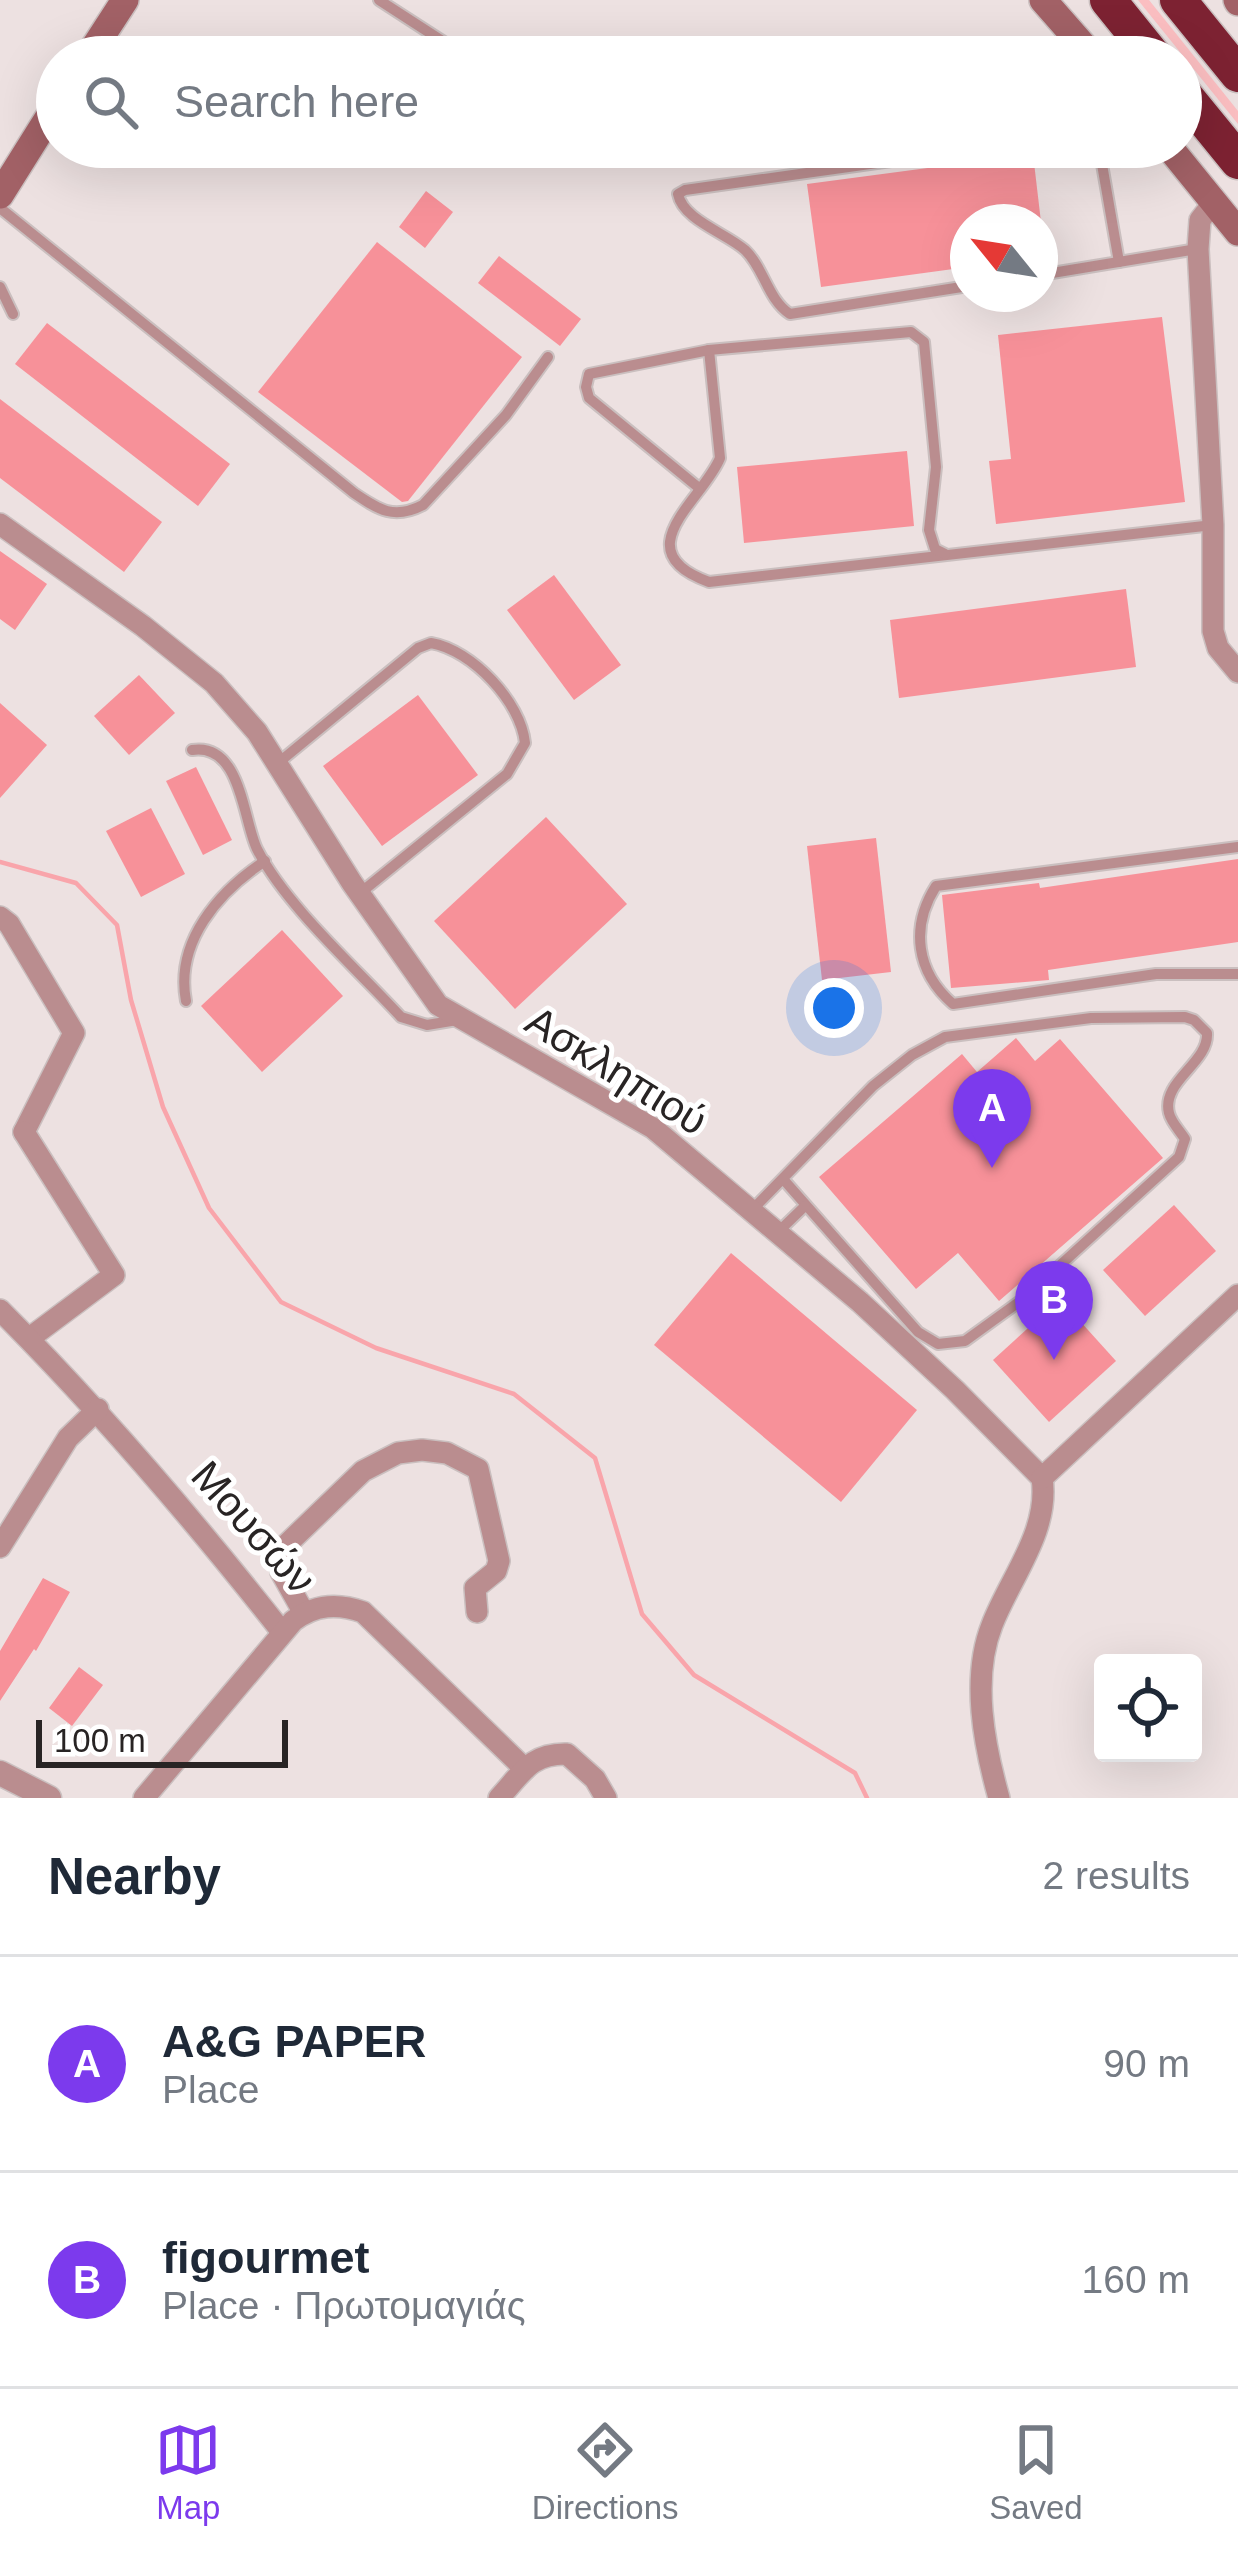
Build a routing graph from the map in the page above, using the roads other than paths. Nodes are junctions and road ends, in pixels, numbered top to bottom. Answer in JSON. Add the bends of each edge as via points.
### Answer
{"nodes":[{"id":1,"x":125,"y":0,"type":"edge"},
{"id":2,"x":379,"y":0,"type":"edge"},
{"id":3,"x":1043,"y":0,"type":"edge"},
{"id":4,"x":1178,"y":0,"type":"edge"},
{"id":5,"x":1112,"y":6,"type":"edge"},
{"id":6,"x":102,"y":36,"type":"edge"},
{"id":7,"x":435,"y":36,"type":"edge"},
{"id":8,"x":1075,"y":36,"type":"edge"},
{"id":9,"x":1137,"y":36,"type":"edge"},
{"id":10,"x":1238,"y":74,"type":"edge"},
{"id":11,"x":1202,"y":117,"type":"edge"},
{"id":12,"x":36,"y":138,"type":"edge"},
{"id":13,"x":1238,"y":161,"type":"edge"},
{"id":14,"x":842,"y":168,"type":"edge"},
{"id":15,"x":1103,"y":168,"type":"edge"},
{"id":16,"x":1186,"y":168,"type":"edge"},
{"id":17,"x":0,"y":196,"type":"edge"},
{"id":18,"x":1214,"y":202,"type":"junction"},
{"id":19,"x":0,"y":208,"type":"edge"},
{"id":20,"x":1238,"y":232,"type":"edge"},
{"id":21,"x":1198,"y":249,"type":"junction"},
{"id":22,"x":1119,"y":262,"type":"junction"},
{"id":23,"x":1058,"y":272,"type":"edge"},
{"id":24,"x":0,"y":287,"type":"edge"},
{"id":25,"x":950,"y":289,"type":"edge"},
{"id":26,"x":13,"y":314,"type":"dead end"},
{"id":27,"x":709,"y":350,"type":"junction"},
{"id":28,"x":548,"y":357,"type":"dead end"},
{"id":29,"x":699,"y":488,"type":"junction"},
{"id":30,"x":0,"y":524,"type":"edge"},
{"id":31,"x":1213,"y":525,"type":"junction"},
{"id":32,"x":947,"y":556,"type":"junction"},
{"id":33,"x":1238,"y":672,"type":"edge"},
{"id":34,"x":192,"y":749,"type":"dead end"},
{"id":35,"x":278,"y":764,"type":"junction"},
{"id":36,"x":1238,"y":847,"type":"edge"},
{"id":37,"x":265,"y":861,"type":"junction"},
{"id":38,"x":359,"y":894,"type":"junction"},
{"id":39,"x":0,"y":916,"type":"edge"},
{"id":40,"x":1238,"y":974,"type":"edge"},
{"id":41,"x":186,"y":1001,"type":"dead end"},
{"id":42,"x":460,"y":1019,"type":"junction"},
{"id":43,"x":0,"y":1130,"type":"edge"},
{"id":44,"x":24,"y":1132,"type":"junction"},
{"id":45,"x":783,"y":1179,"type":"junction"},
{"id":46,"x":805,"y":1206,"type":"junction"},
{"id":47,"x":751,"y":1211,"type":"junction"},
{"id":48,"x":778,"y":1232,"type":"junction"},
{"id":49,"x":1238,"y":1295,"type":"edge"},
{"id":50,"x":3,"y":1319,"type":"edge"},
{"id":51,"x":31,"y":1337,"type":"junction"},
{"id":52,"x":98,"y":1409,"type":"junction"},
{"id":53,"x":1042,"y":1478,"type":"junction"},
{"id":54,"x":0,"y":1547,"type":"edge"},
{"id":55,"x":304,"y":1612,"type":"junction"},
{"id":56,"x":477,"y":1612,"type":"dead end"},
{"id":57,"x":282,"y":1632,"type":"junction"},
{"id":58,"x":525,"y":1769,"type":"junction"},
{"id":59,"x":0,"y":1773,"type":"edge"},
{"id":60,"x":49,"y":1798,"type":"edge"},
{"id":61,"x":143,"y":1798,"type":"edge"},
{"id":62,"x":499,"y":1798,"type":"edge"},
{"id":63,"x":606,"y":1798,"type":"edge"},
{"id":64,"x":999,"y":1798,"type":"edge"}],
"edges":[{"from":1,"to":6,"type":"main road"},
{"from":2,"to":7,"type":"lane"},
{"from":3,"to":8,"type":"main road"},
{"from":4,"to":10,"type":"highway"},
{"from":5,"to":9,"type":"highway"},
{"from":11,"to":13,"type":"highway"},
{"from":12,"to":17,"type":"main road"},
{"from":14,"to":25,"type":"lane","via":[[678,194],[682,207],[751,256],[790,314]]},
{"from":15,"to":22,"type":"lane"},
{"from":16,"to":18,"type":"main road"},
{"from":18,"to":20,"type":"main road"},
{"from":18,"to":21,"type":"street","via":[[1200,220]]},
{"from":19,"to":28,"type":"lane","via":[[354,493],[392,515],[423,506]]},
{"from":21,"to":22,"type":"lane"},
{"from":21,"to":31,"type":"street"},
{"from":22,"to":23,"type":"lane"},
{"from":24,"to":26,"type":"lane"},
{"from":27,"to":29,"type":"lane","via":[[720,458]]},
{"from":27,"to":29,"type":"lane","via":[[595,370],[586,380],[590,398]]},
{"from":27,"to":32,"type":"lane","via":[[902,331],[920,337],[936,467],[929,530]]},
{"from":29,"to":32,"type":"lane","via":[[670,545],[681,567],[709,582]]},
{"from":30,"to":35,"type":"street","name":"Ασκληπιού","via":[[214,683]]},
{"from":31,"to":32,"type":"lane"},
{"from":31,"to":33,"type":"street","via":[[1214,632]]},
{"from":34,"to":37,"type":"lane","via":[[211,752],[230,769]]},
{"from":35,"to":38,"type":"street","name":"Ασκληπιού"},
{"from":35,"to":38,"type":"lane","via":[[431,644],[463,656],[519,716],[525,743],[508,774]]},
{"from":36,"to":40,"type":"lane","via":[[936,886],[919,936],[928,974],[953,1004],[1156,974]]},
{"from":37,"to":41,"type":"lane","via":[[221,898],[188,948]]},
{"from":37,"to":42,"type":"lane","via":[[401,1017],[427,1025]]},
{"from":38,"to":42,"type":"street","name":"Ασκληπιού","via":[[438,1006]]},
{"from":39,"to":44,"type":"street","via":[[74,1033]]},
{"from":42,"to":47,"type":"street","name":"Ασκληπιού","via":[[652,1128]]},
{"from":43,"to":44,"type":"street"},
{"from":44,"to":51,"type":"street","via":[[114,1275]]},
{"from":45,"to":46,"type":"lane"},
{"from":45,"to":46,"type":"lane","via":[[873,1086],[944,1037],[1091,1018],[1185,1018],[1206,1029],[1207,1045],[1169,1101],[1185,1139],[1180,1157],[965,1341],[938,1344],[918,1332]]},
{"from":45,"to":47,"type":"lane"},
{"from":46,"to":48,"type":"lane"},
{"from":47,"to":48,"type":"street","name":"Ασκληπιού"},
{"from":48,"to":53,"type":"street","name":"Ασκληπιού"},
{"from":49,"to":53,"type":"street"},
{"from":50,"to":51,"type":"street","name":"Μουσών"},
{"from":51,"to":52,"type":"street","name":"Μουσών"},
{"from":52,"to":54,"type":"street","via":[[68,1438]]},
{"from":52,"to":57,"type":"street","name":"Μουσών"},
{"from":53,"to":64,"type":"street","via":[[1040,1523],[990,1630],[981,1694]]},
{"from":55,"to":56,"type":"street","via":[[281,1572],[284,1547],[373,1464],[422,1450],[458,1457],[482,1477],[499,1561],[475,1588]]},
{"from":55,"to":57,"type":"street","name":"Μουσών"},
{"from":55,"to":58,"type":"street","name":"Μουσών","via":[[339,1604],[363,1612]]},
{"from":57,"to":61,"type":"street"},
{"from":58,"to":62,"type":"street"},
{"from":58,"to":63,"type":"street","via":[[546,1754],[567,1754]]},
{"from":59,"to":60,"type":"street"}]}
